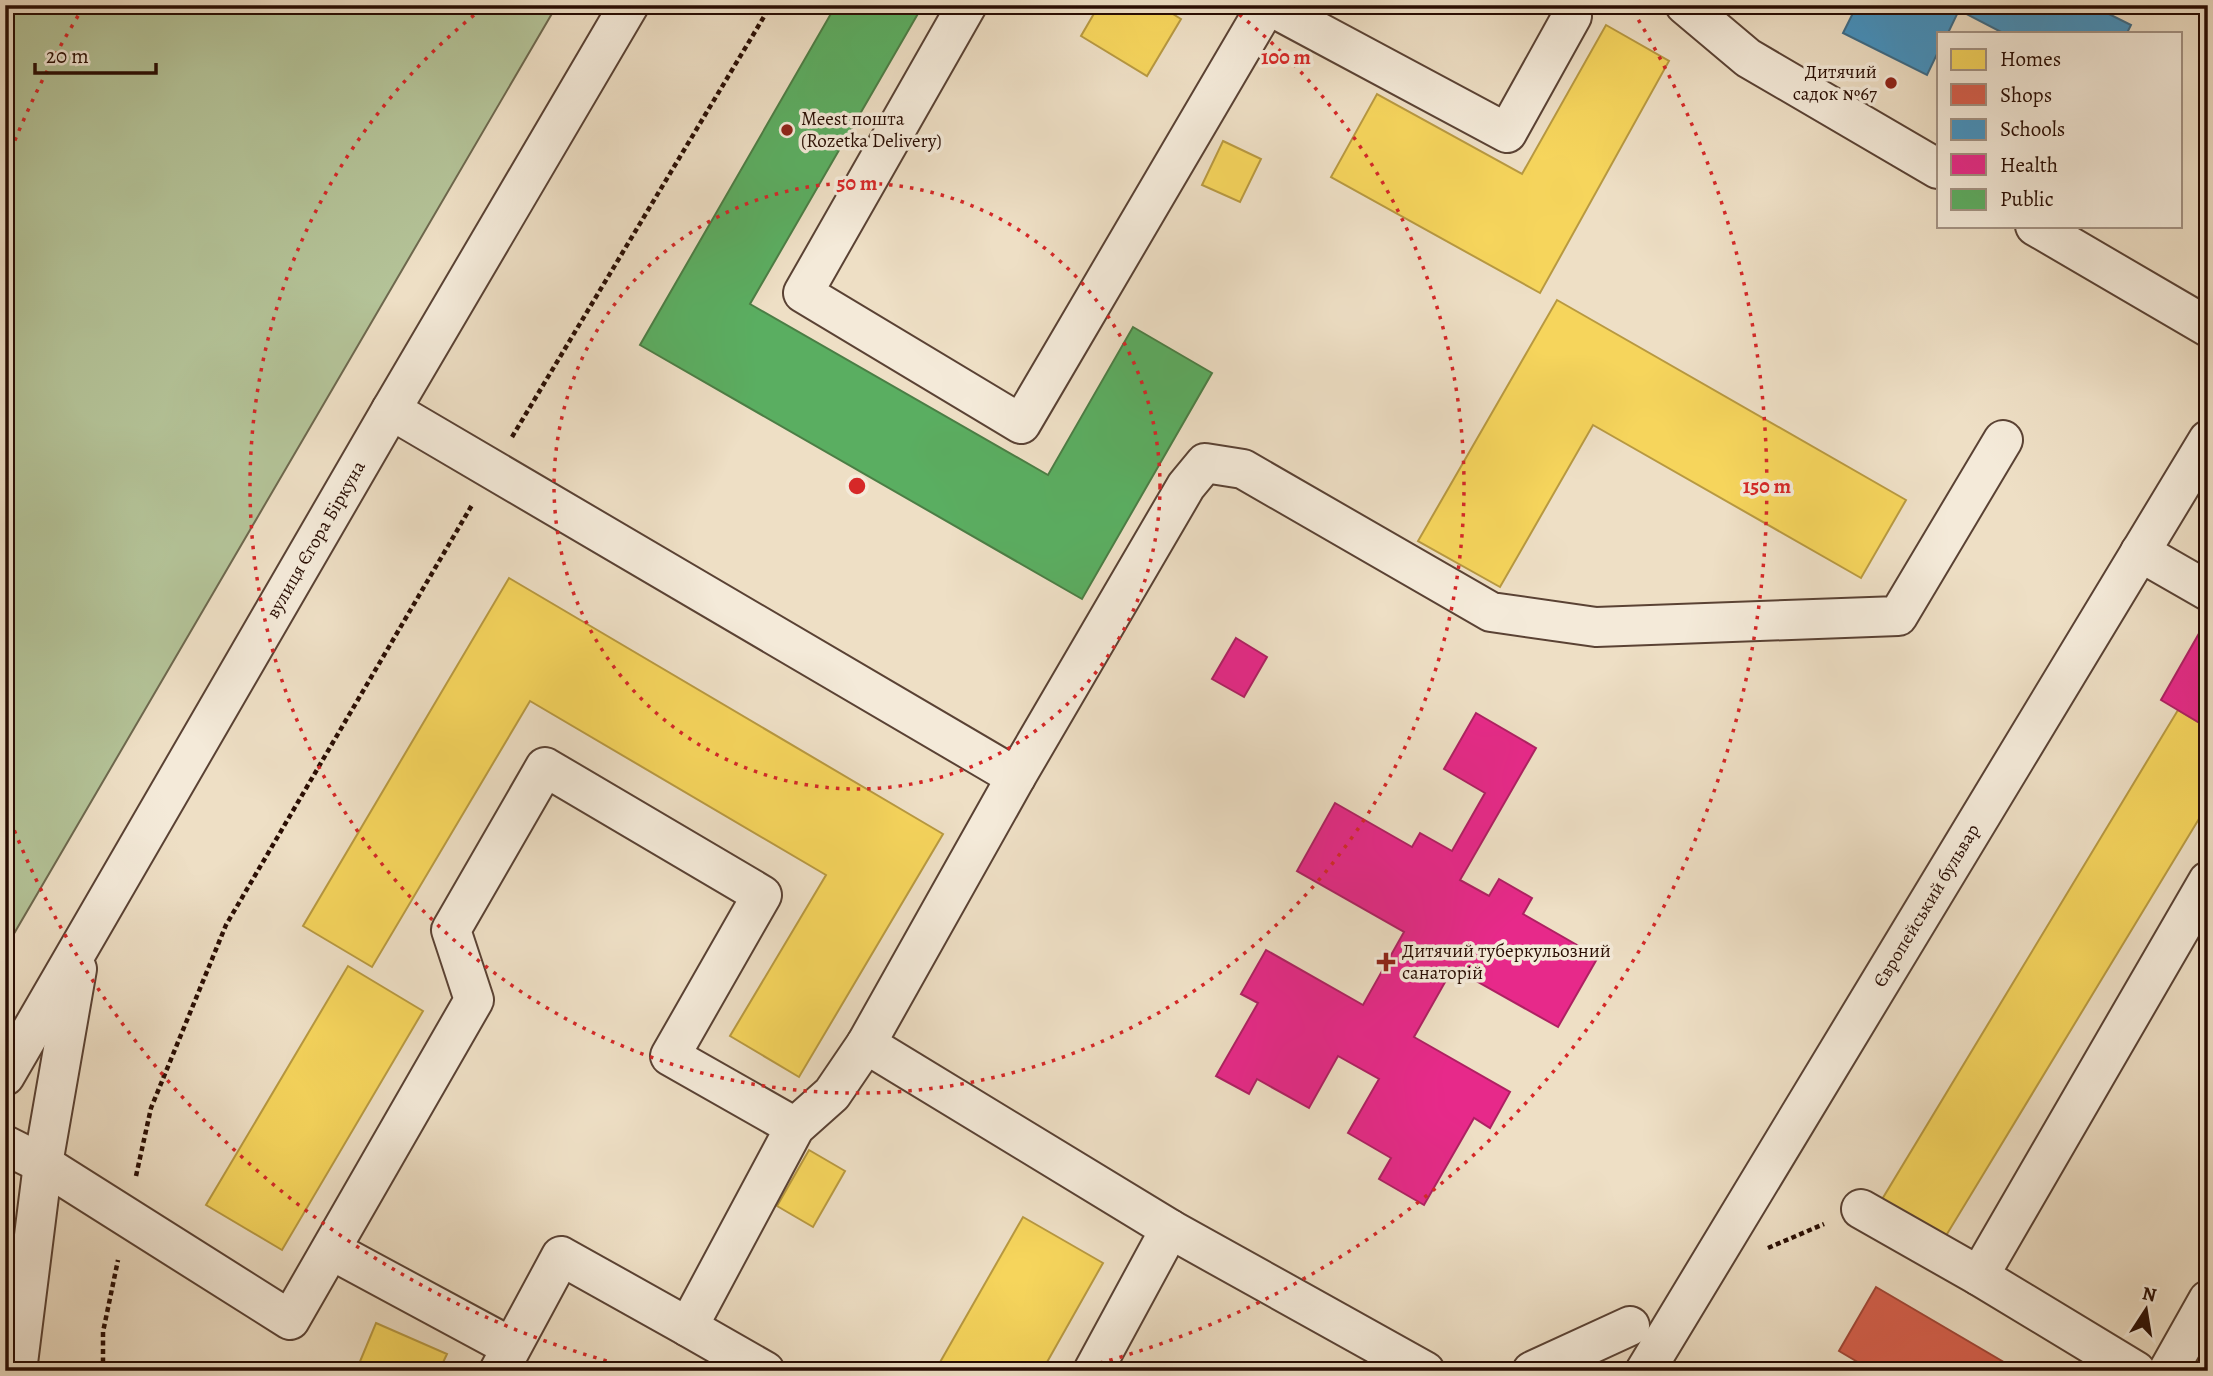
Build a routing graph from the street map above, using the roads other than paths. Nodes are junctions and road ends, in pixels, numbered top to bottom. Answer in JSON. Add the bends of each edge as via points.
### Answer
{"nodes":[{"id":1,"x":629,"y":5,"type":"edge"},
{"id":2,"x":967,"y":5,"type":"edge"},
{"id":3,"x":1268,"y":5,"type":"edge"},
{"id":4,"x":1685,"y":5,"type":"edge"},
{"id":5,"x":1572,"y":16,"type":"dead end"},
{"id":6,"x":1937,"y":168,"type":"edge"},
{"id":7,"x":2038,"y":228,"type":"edge"},
{"id":8,"x":2208,"y":327,"type":"edge"},
{"id":9,"x":391,"y":410,"type":"junction"},
{"id":10,"x":2003,"y":440,"type":"dead end"},
{"id":11,"x":2208,"y":440,"type":"edge"},
{"id":12,"x":2140,"y":552,"type":"junction"},
{"id":13,"x":2208,"y":591,"type":"edge"},
{"id":14,"x":1016,"y":777,"type":"junction"},
{"id":15,"x":2208,"y":881,"type":"edge"},
{"id":16,"x":81,"y":947,"type":"junction"},
{"id":17,"x":866,"y":1044,"type":"junction"},
{"id":18,"x":5,"y":1076,"type":"edge"},
{"id":19,"x":794,"y":1127,"type":"junction"},
{"id":20,"x":5,"y":1144,"type":"edge"},
{"id":21,"x":43,"y":1164,"type":"junction"},
{"id":22,"x":1861,"y":1209,"type":"dead end"},
{"id":23,"x":1170,"y":1229,"type":"junction"},
{"id":24,"x":331,"y":1250,"type":"junction"},
{"id":25,"x":1979,"y":1276,"type":"junction"},
{"id":26,"x":2208,"y":1300,"type":"edge"},
{"id":27,"x":1630,"y":1326,"type":"dead end"},
{"id":28,"x":688,"y":1327,"type":"junction"},
{"id":29,"x":505,"y":1359,"type":"edge"},
{"id":30,"x":17,"y":1371,"type":"edge"},
{"id":31,"x":765,"y":1371,"type":"edge"},
{"id":32,"x":1093,"y":1371,"type":"edge"},
{"id":33,"x":1425,"y":1371,"type":"edge"},
{"id":34,"x":1532,"y":1371,"type":"edge"},
{"id":35,"x":1645,"y":1371,"type":"edge"},
{"id":36,"x":2136,"y":1371,"type":"edge"},
{"id":37,"x":2168,"y":1371,"type":"edge"}],
"edges":[{"from":1,"to":9,"type":"street","name":"вулиця Єгора Біркуна"},
{"from":2,"to":3,"type":"street","via":[[803,293],[1021,424]]},
{"from":3,"to":5,"type":"street","via":[[1507,133]]},
{"from":4,"to":6,"type":"street","via":[[1748,58]]},
{"from":7,"to":8,"type":"street"},
{"from":9,"to":14,"type":"street"},
{"from":9,"to":16,"type":"street","name":"вулиця Єгора Біркуна"},
{"from":10,"to":14,"type":"street","via":[[1898,616],[1596,627],[1491,612],[1243,469],[1205,463],[1186,486]]},
{"from":11,"to":12,"type":"street","name":"Європейський бульвар"},
{"from":12,"to":13,"type":"street"},
{"from":12,"to":35,"type":"street","name":"Європейський бульвар"},
{"from":14,"to":17,"type":"street"},
{"from":15,"to":25,"type":"street"},
{"from":16,"to":18,"type":"street","name":"вулиця Єгора Біркуна"},
{"from":16,"to":21,"type":"street"},
{"from":17,"to":19,"type":"street","via":[[832,1094]]},
{"from":17,"to":23,"type":"street"},
{"from":19,"to":24,"type":"street","via":[[670,1056],[762,895],[545,767],[451,930],[474,1000]]},
{"from":19,"to":28,"type":"street"},
{"from":20,"to":21,"type":"street"},
{"from":21,"to":24,"type":"street","via":[[290,1320]]},
{"from":21,"to":30,"type":"street"},
{"from":22,"to":25,"type":"street"},
{"from":23,"to":32,"type":"street"},
{"from":23,"to":33,"type":"street"},
{"from":24,"to":29,"type":"street"},
{"from":25,"to":36,"type":"street"},
{"from":26,"to":37,"type":"street"},
{"from":27,"to":34,"type":"street"},
{"from":28,"to":29,"type":"street","via":[[561,1256]]},
{"from":28,"to":31,"type":"street"}]}
